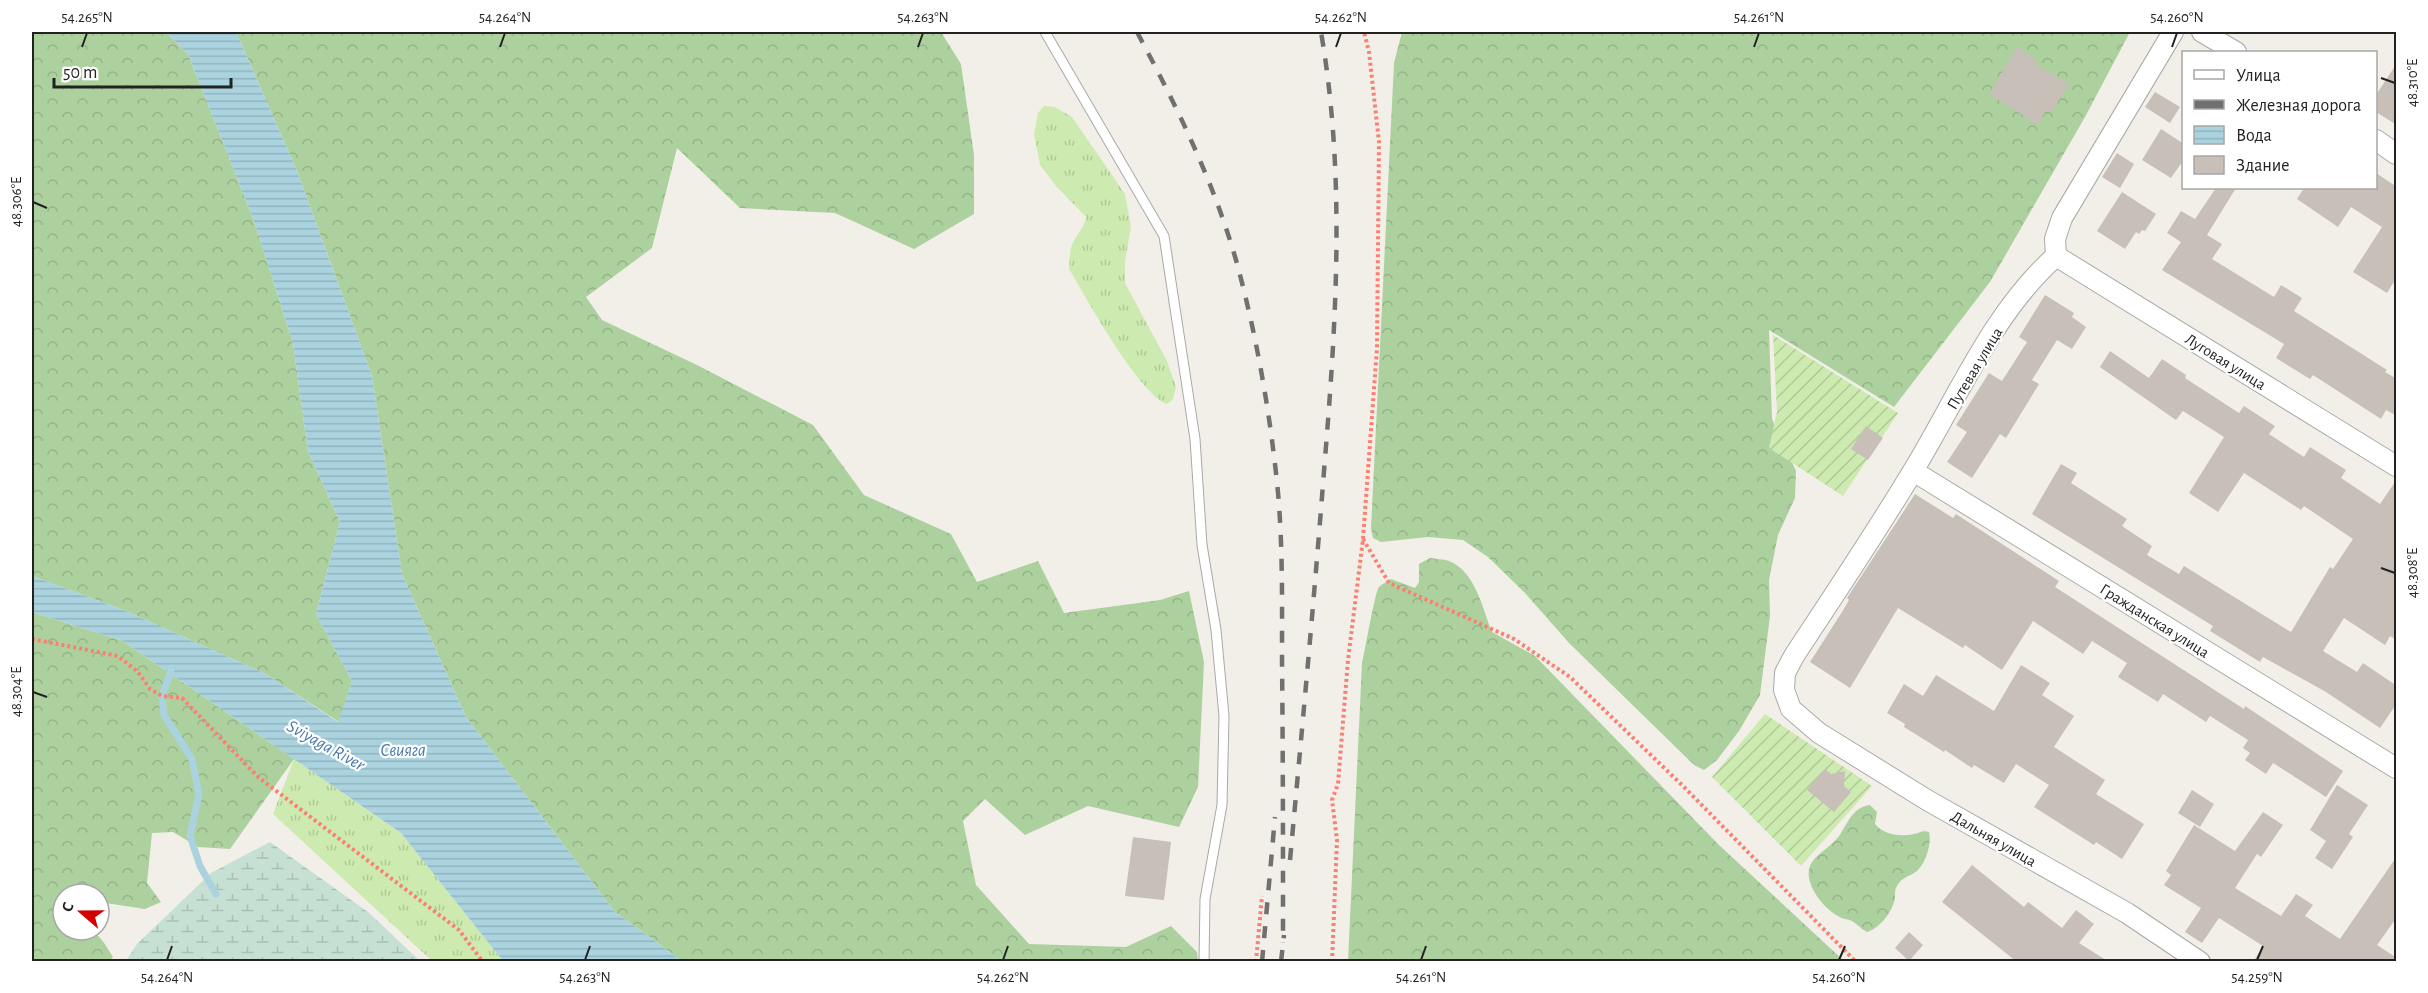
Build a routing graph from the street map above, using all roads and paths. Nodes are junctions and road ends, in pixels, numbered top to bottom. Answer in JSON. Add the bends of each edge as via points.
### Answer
{"nodes":[{"id":1,"x":1046,"y":32,"type":"edge"},
{"id":2,"x":1364,"y":32,"type":"edge"},
{"id":3,"x":2173,"y":32,"type":"edge"},
{"id":4,"x":2202,"y":32,"type":"edge"},
{"id":5,"x":2234,"y":51,"type":"edge"},
{"id":6,"x":2377,"y":142,"type":"edge"},
{"id":7,"x":2397,"y":154,"type":"edge"},
{"id":8,"x":2056,"y":256,"type":"junction"},
{"id":9,"x":2397,"y":466,"type":"edge"},
{"id":10,"x":1913,"y":471,"type":"junction"},
{"id":11,"x":1363,"y":539,"type":"junction"},
{"id":12,"x":32,"y":639,"type":"edge"},
{"id":13,"x":1791,"y":710,"type":"joint"},
{"id":14,"x":2397,"y":768,"type":"edge"},
{"id":15,"x":1262,"y":896,"type":"dead end"},
{"id":16,"x":483,"y":962,"type":"edge"},
{"id":17,"x":1204,"y":962,"type":"edge"},
{"id":18,"x":1256,"y":962,"type":"edge"},
{"id":19,"x":1332,"y":962,"type":"edge"},
{"id":20,"x":1856,"y":962,"type":"edge"},
{"id":21,"x":2200,"y":962,"type":"edge"}],
"edges":[{"from":1,"to":17,"type":"lane","via":[[1164,236],[1195,439],[1202,545],[1216,630],[1224,716],[1222,805],[1205,899]]},
{"from":2,"to":11,"type":"path","via":[[1378,153],[1377,348]]},
{"from":3,"to":8,"type":"street","via":[[2061,218],[2055,239]]},
{"from":4,"to":5,"type":"street"},
{"from":6,"to":7,"type":"street"},
{"from":8,"to":9,"type":"street","name":"Луговая улица"},
{"from":8,"to":10,"type":"street","name":"Путевая улица","via":[[2013,303]]},
{"from":10,"to":13,"type":"street","name":"Путевая улица","via":[[1785,673],[1784,690]]},
{"from":10,"to":14,"type":"street","name":"Гражданская улица"},
{"from":11,"to":19,"type":"path","via":[[1338,784],[1332,800],[1337,840]]},
{"from":11,"to":20,"type":"path","via":[[1389,583],[1514,639],[1570,677]]},
{"from":12,"to":16,"type":"path","via":[[118,656],[138,672],[150,689],[162,696],[182,698],[258,777],[459,930]]},
{"from":13,"to":21,"type":"street","name":"Дальняя улица","via":[[1819,733],[1926,800],[2127,913]]},
{"from":15,"to":18,"type":"path"}]}
